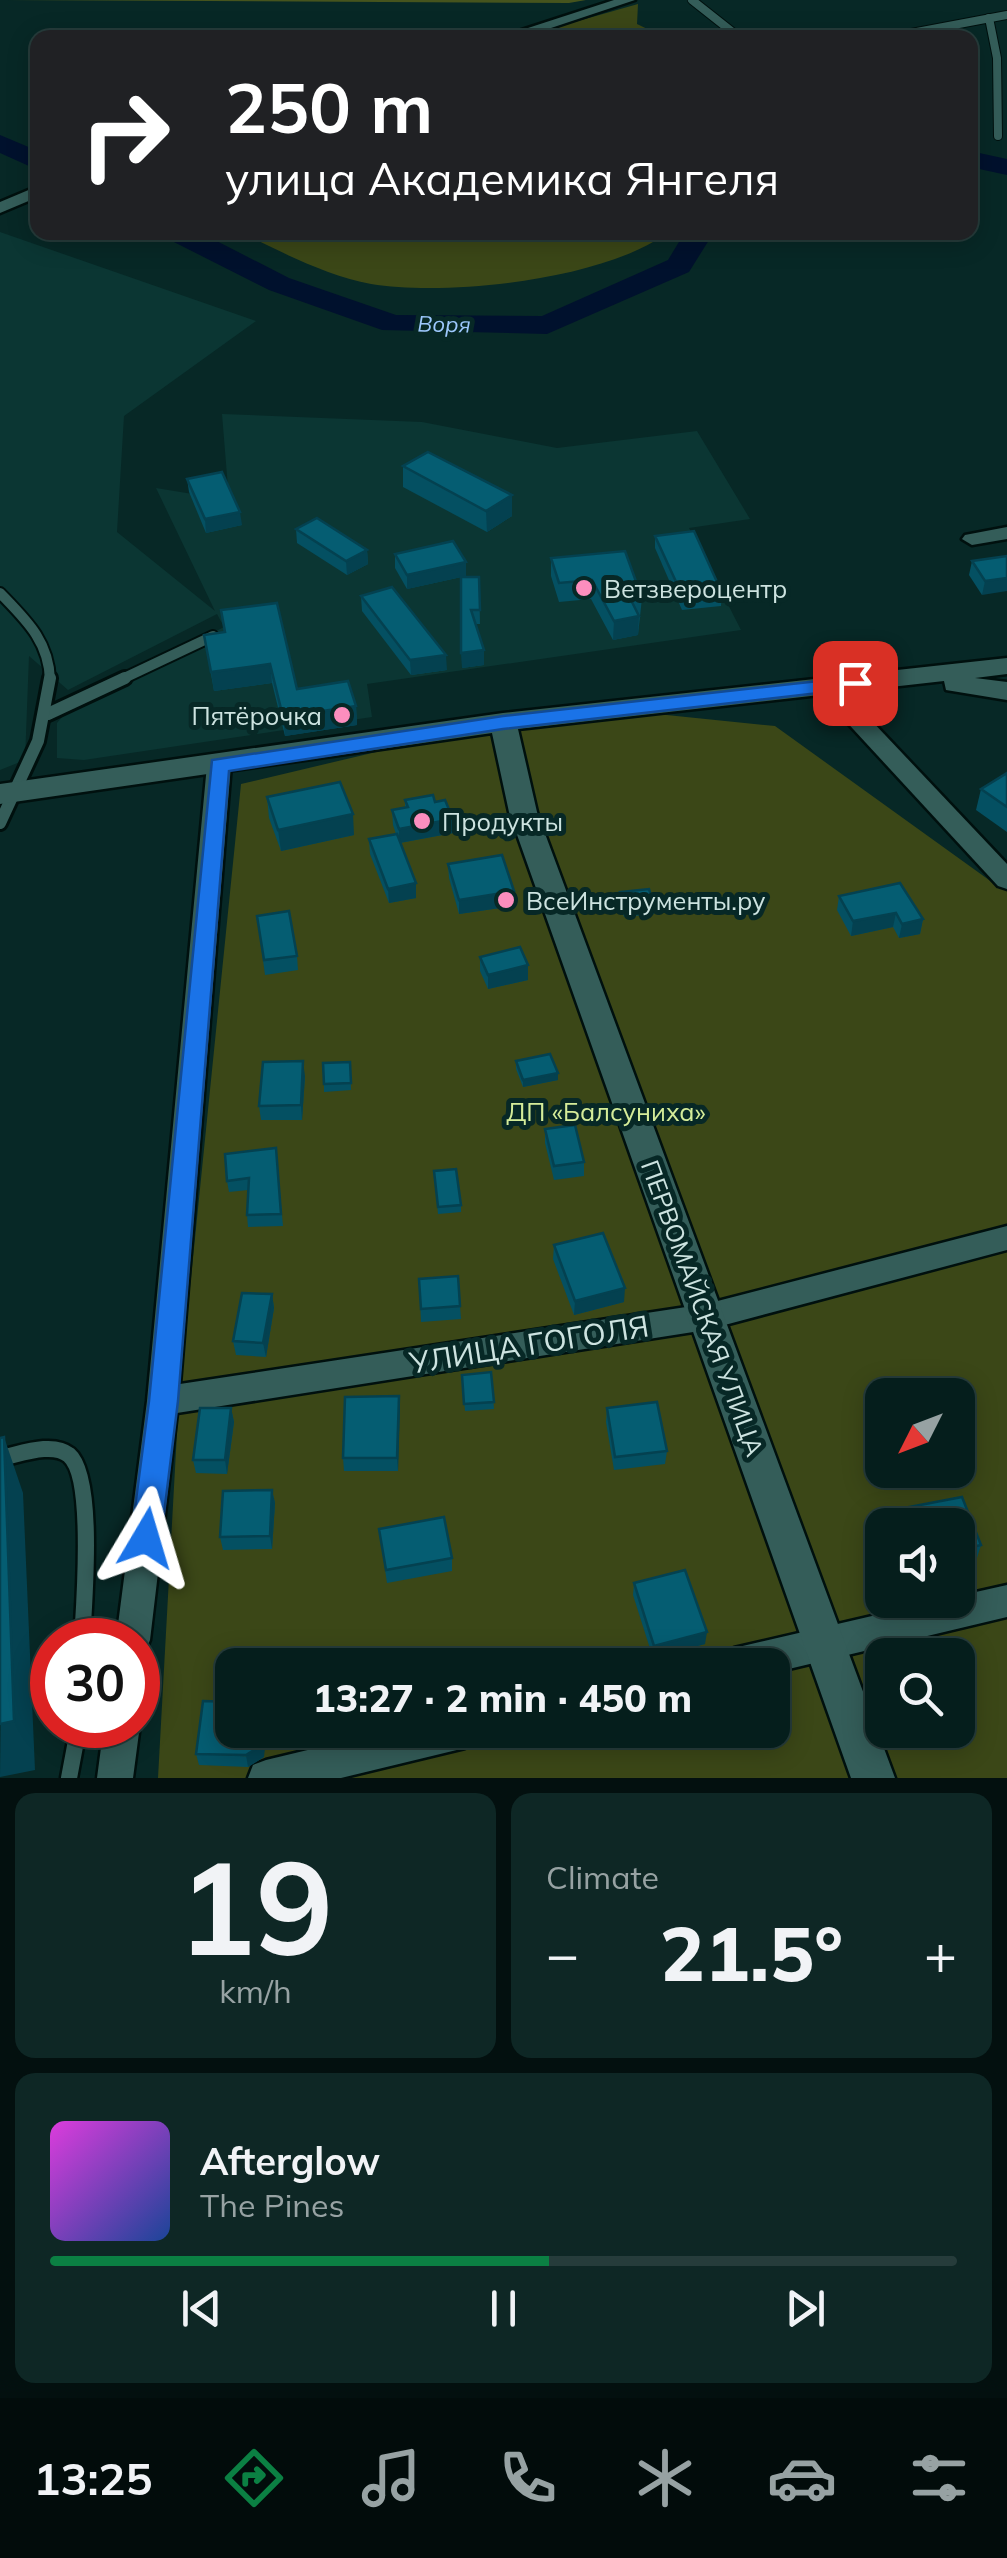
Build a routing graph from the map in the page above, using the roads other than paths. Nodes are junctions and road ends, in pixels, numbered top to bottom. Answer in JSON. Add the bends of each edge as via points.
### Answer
{"nodes":[{"id":1,"x":628,"y":0,"type":"edge"},
{"id":2,"x":692,"y":0,"type":"edge"},
{"id":3,"x":1007,"y":15,"type":"edge"},
{"id":4,"x":989,"y":18,"type":"junction"},
{"id":5,"x":530,"y":30,"type":"edge"},
{"id":6,"x":730,"y":30,"type":"edge"},
{"id":7,"x":926,"y":30,"type":"edge"},
{"id":8,"x":998,"y":136,"type":"dead end"},
{"id":9,"x":30,"y":194,"type":"edge"},
{"id":10,"x":0,"y":208,"type":"edge"},
{"id":11,"x":1007,"y":533,"type":"edge"},
{"id":12,"x":972,"y":539,"type":"dead end"},
{"id":13,"x":0,"y":593,"type":"edge"},
{"id":14,"x":213,"y":636,"type":"edge"},
{"id":15,"x":1007,"y":666,"type":"edge"},
{"id":16,"x":913,"y":678,"type":"junction"},
{"id":17,"x":826,"y":686,"type":"junction"},
{"id":18,"x":1007,"y":690,"type":"edge"},
{"id":19,"x":48,"y":714,"type":"junction"},
{"id":20,"x":503,"y":722,"type":"junction"},
{"id":21,"x":219,"y":765,"type":"junction"},
{"id":22,"x":9,"y":793,"type":"edge"},
{"id":23,"x":0,"y":823,"type":"edge"},
{"id":24,"x":1007,"y":880,"type":"edge"},
{"id":25,"x":1007,"y":1238,"type":"edge"},
{"id":26,"x":706,"y":1317,"type":"junction"},
{"id":27,"x":164,"y":1401,"type":"junction"},
{"id":28,"x":0,"y":1458,"type":"edge"},
{"id":29,"x":1007,"y":1601,"type":"edge"},
{"id":30,"x":82,"y":1618,"type":"edge"},
{"id":31,"x":135,"y":1618,"type":"edge"},
{"id":32,"x":823,"y":1644,"type":"junction"},
{"id":33,"x":790,"y":1652,"type":"edge"},
{"id":34,"x":75,"y":1748,"type":"edge"},
{"id":35,"x":119,"y":1748,"type":"edge"},
{"id":36,"x":390,"y":1748,"type":"edge"},
{"id":37,"x":69,"y":1778,"type":"edge"},
{"id":38,"x":115,"y":1778,"type":"edge"},
{"id":39,"x":266,"y":1778,"type":"edge"},
{"id":40,"x":873,"y":1778,"type":"edge"}],
"edges":[{"from":1,"to":5,"type":"street"},
{"from":2,"to":6,"type":"lane"},
{"from":3,"to":4,"type":"lane"},
{"from":4,"to":7,"type":"lane"},
{"from":4,"to":8,"type":"lane"},
{"from":9,"to":10,"type":"street"},
{"from":11,"to":12,"type":"street"},
{"from":13,"to":19,"type":"lane","via":[[47,655]]},
{"from":14,"to":19,"type":"lane"},
{"from":15,"to":16,"type":"street"},
{"from":16,"to":17,"type":"street"},
{"from":16,"to":18,"type":"street"},
{"from":17,"to":20,"type":"street"},
{"from":17,"to":24,"type":"street"},
{"from":19,"to":22,"type":"lane"},
{"from":20,"to":21,"type":"street"},
{"from":20,"to":26,"type":"street","name":"ПЕРВОМАЙСКАЯ УЛИЦА","via":[[523,812]]},
{"from":21,"to":22,"type":"street"},
{"from":21,"to":27,"type":"street"},
{"from":22,"to":23,"type":"lane"},
{"from":25,"to":26,"type":"street","name":"УЛИЦА ГОГОЛЯ"},
{"from":26,"to":27,"type":"street","name":"УЛИЦА ГОГОЛЯ"},
{"from":26,"to":32,"type":"street","name":"ПЕРВОМАЙСКАЯ УЛИЦА"},
{"from":27,"to":31,"type":"street"},
{"from":28,"to":30,"type":"lane","via":[[52,1449],[72,1456],[81,1472]]},
{"from":29,"to":32,"type":"street"},
{"from":32,"to":33,"type":"street"},
{"from":32,"to":40,"type":"street","name":"ПЕРВОМАЙСКАЯ УЛИЦА"},
{"from":34,"to":37,"type":"lane"},
{"from":35,"to":38,"type":"street"},
{"from":36,"to":39,"type":"street"}]}
